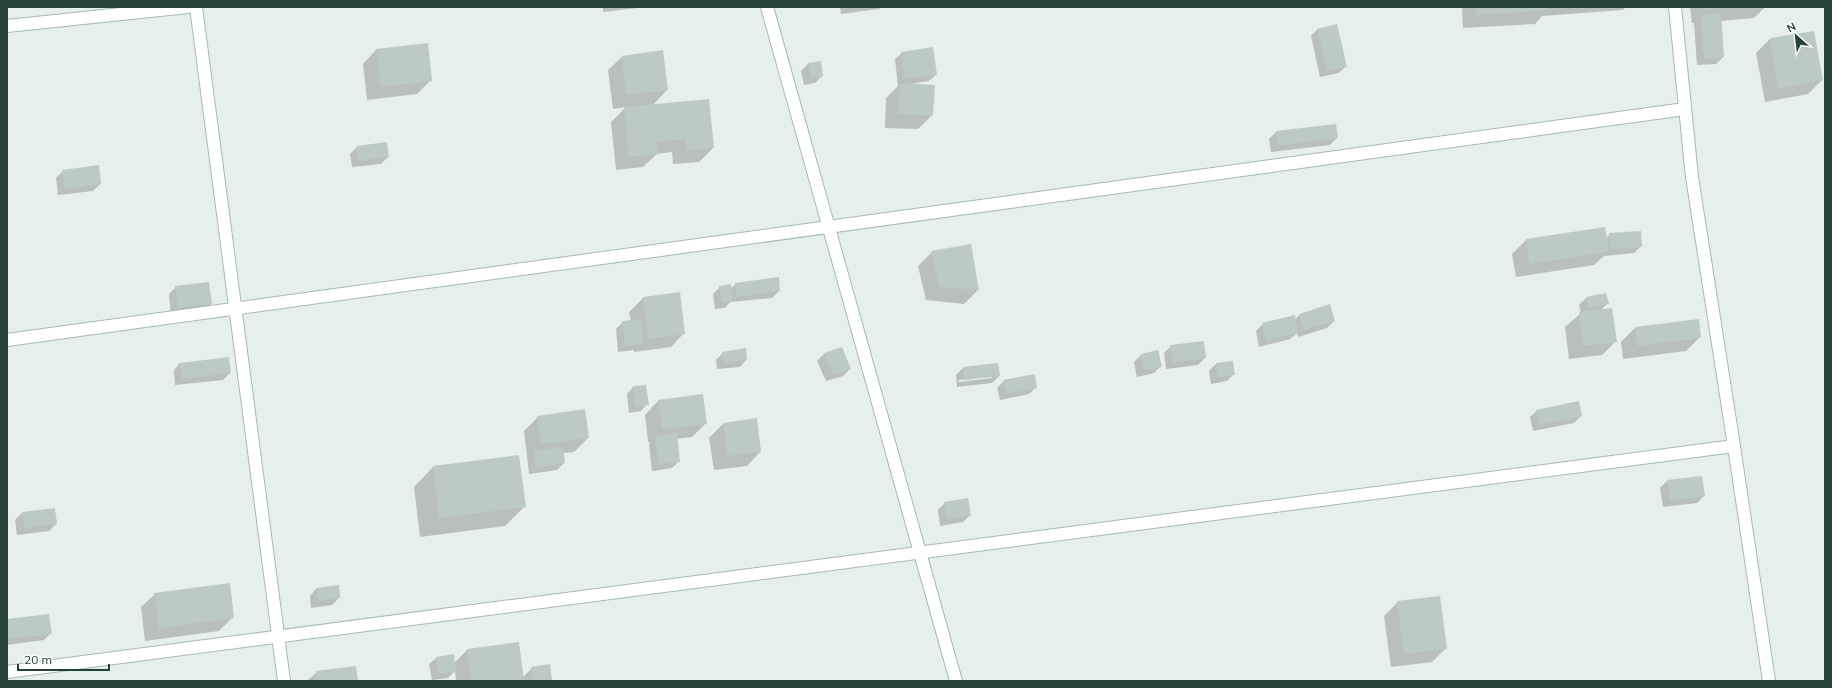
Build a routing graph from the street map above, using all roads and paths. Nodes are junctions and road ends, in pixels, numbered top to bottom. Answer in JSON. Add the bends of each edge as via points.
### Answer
{"nodes":[{"id":1,"x":188,"y":7,"type":"edge"},
{"id":2,"x":196,"y":7,"type":"edge"},
{"id":3,"x":767,"y":7,"type":"edge"},
{"id":4,"x":1675,"y":7,"type":"edge"},
{"id":5,"x":7,"y":26,"type":"edge"},
{"id":6,"x":1685,"y":109,"type":"junction"},
{"id":7,"x":828,"y":227,"type":"junction"},
{"id":8,"x":235,"y":309,"type":"junction"},
{"id":9,"x":7,"y":340,"type":"edge"},
{"id":10,"x":1734,"y":446,"type":"junction"},
{"id":11,"x":920,"y":552,"type":"junction"},
{"id":12,"x":278,"y":636,"type":"junction"},
{"id":13,"x":7,"y":672,"type":"edge"},
{"id":14,"x":284,"y":681,"type":"edge"},
{"id":15,"x":956,"y":681,"type":"edge"},
{"id":16,"x":1769,"y":681,"type":"edge"}],
"edges":[{"from":1,"to":5,"type":"street"},
{"from":2,"to":8,"type":"street"},
{"from":3,"to":7,"type":"street"},
{"from":4,"to":6,"type":"street"},
{"from":6,"to":7,"type":"street"},
{"from":6,"to":10,"type":"street","via":[[1692,178]]},
{"from":7,"to":8,"type":"street"},
{"from":7,"to":11,"type":"street"},
{"from":8,"to":9,"type":"street"},
{"from":8,"to":12,"type":"street"},
{"from":10,"to":11,"type":"street"},
{"from":10,"to":16,"type":"street"},
{"from":11,"to":12,"type":"street"},
{"from":11,"to":15,"type":"street"},
{"from":12,"to":13,"type":"street"},
{"from":12,"to":14,"type":"street"}]}
